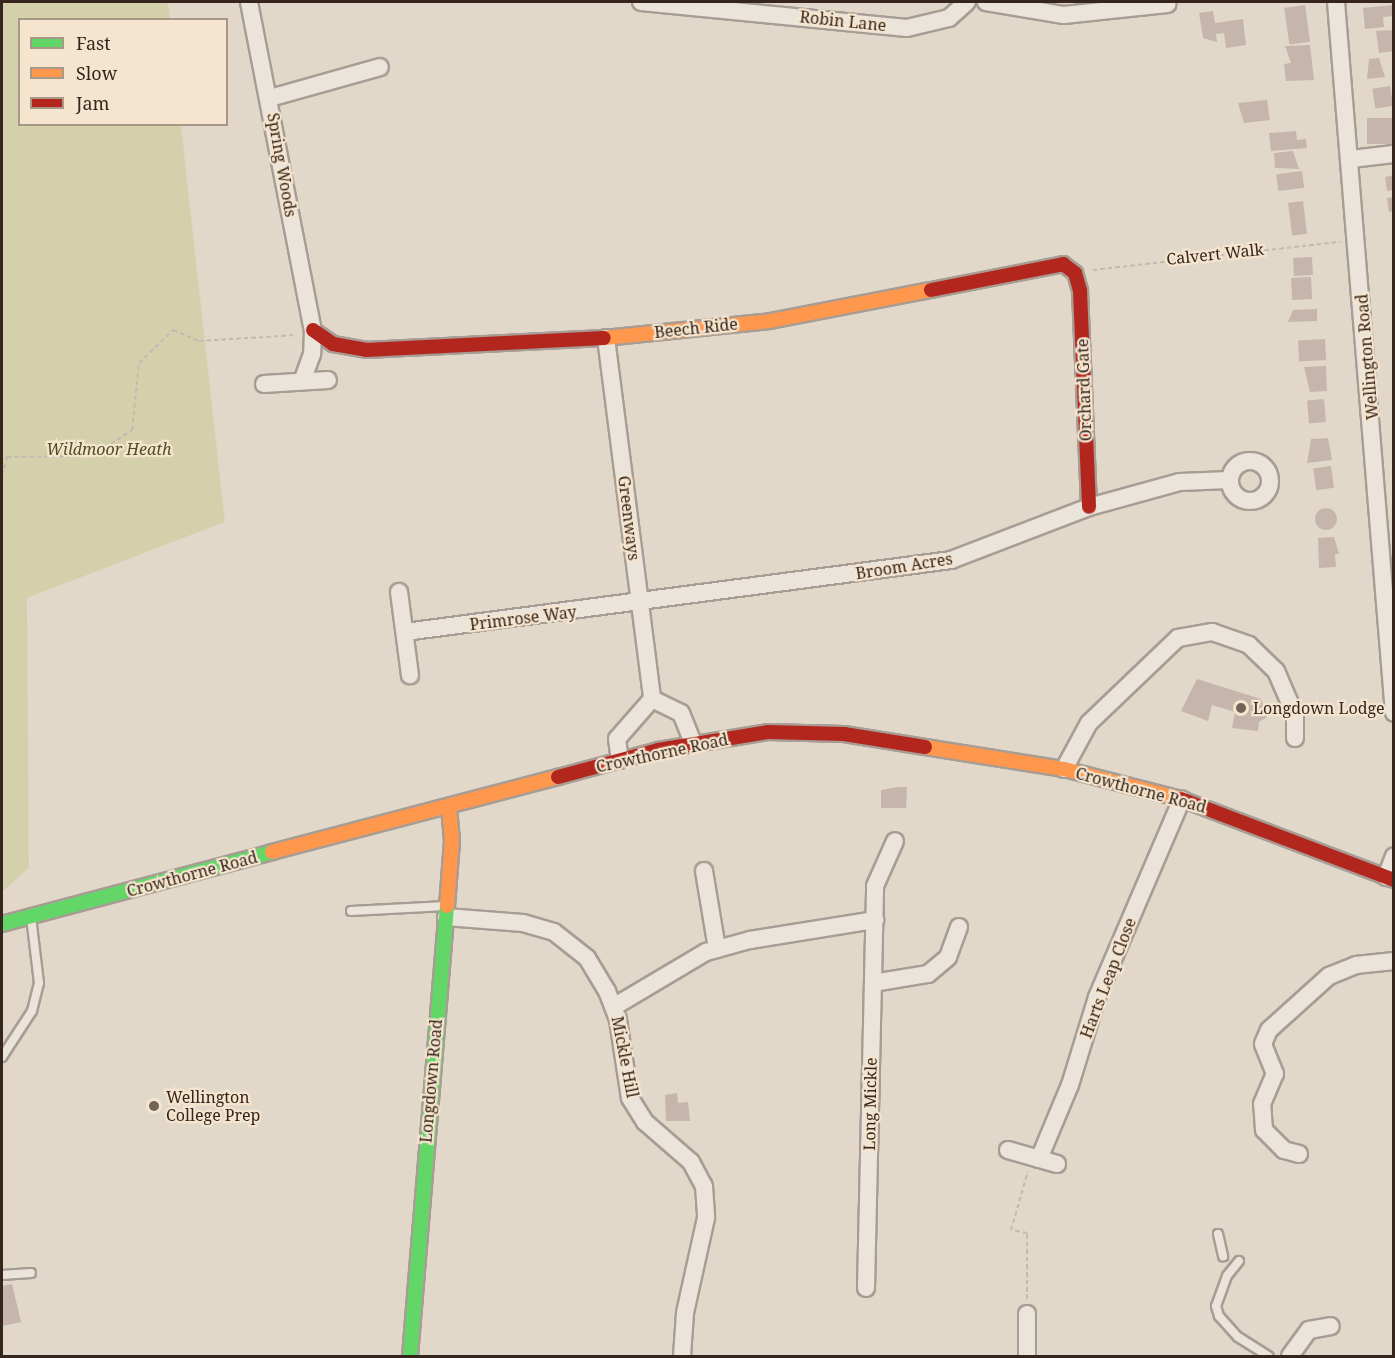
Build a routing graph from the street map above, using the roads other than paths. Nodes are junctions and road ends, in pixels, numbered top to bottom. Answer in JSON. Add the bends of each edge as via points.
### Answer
{"nodes":[{"id":1,"x":249,"y":2,"type":"edge"},
{"id":2,"x":641,"y":2,"type":"edge"},
{"id":3,"x":967,"y":2,"type":"edge"},
{"id":4,"x":986,"y":2,"type":"edge"},
{"id":5,"x":1336,"y":2,"type":"edge"},
{"id":6,"x":1167,"y":4,"type":"dead end"},
{"id":7,"x":380,"y":67,"type":"dead end"},
{"id":8,"x":270,"y":98,"type":"junction"},
{"id":9,"x":1394,"y":154,"type":"edge"},
{"id":10,"x":1351,"y":159,"type":"junction"},
{"id":11,"x":1075,"y":273,"type":"joint"},
{"id":12,"x":313,"y":330,"type":"junction"},
{"id":13,"x":606,"y":338,"type":"junction"},
{"id":14,"x":333,"y":344,"type":"junction"},
{"id":15,"x":312,"y":354,"type":"junction"},
{"id":16,"x":328,"y":380,"type":"dead end"},
{"id":17,"x":302,"y":381,"type":"junction"},
{"id":18,"x":264,"y":384,"type":"dead end"},
{"id":19,"x":1229,"y":480,"type":"dead end"},
{"id":20,"x":1386,"y":501,"type":"edge"},
{"id":21,"x":1089,"y":507,"type":"junction"},
{"id":22,"x":399,"y":592,"type":"dead end"},
{"id":23,"x":640,"y":603,"type":"junction"},
{"id":24,"x":405,"y":632,"type":"junction"},
{"id":25,"x":410,"y":675,"type":"dead end"},
{"id":26,"x":1393,"y":681,"type":"edge"},
{"id":27,"x":652,"y":699,"type":"junction"},
{"id":28,"x":1394,"y":713,"type":"edge"},
{"id":29,"x":1295,"y":738,"type":"dead end"},
{"id":30,"x":693,"y":743,"type":"junction"},
{"id":31,"x":620,"y":760,"type":"junction"},
{"id":32,"x":1064,"y":769,"type":"junction"},
{"id":33,"x":1182,"y":799,"type":"junction"},
{"id":34,"x":449,"y":806,"type":"junction"},
{"id":35,"x":895,"y":841,"type":"dead end"},
{"id":36,"x":1394,"y":856,"type":"edge"},
{"id":37,"x":704,"y":871,"type":"dead end"},
{"id":38,"x":1390,"y":879,"type":"edge"},
{"id":39,"x":351,"y":911,"type":"dead end"},
{"id":40,"x":446,"y":911,"type":"junction"},
{"id":41,"x":31,"y":916,"type":"junction"},
{"id":42,"x":874,"y":920,"type":"junction"},
{"id":43,"x":2,"y":924,"type":"edge"},
{"id":44,"x":959,"y":927,"type":"dead end"},
{"id":45,"x":717,"y":949,"type":"junction"},
{"id":46,"x":1394,"y":961,"type":"edge"},
{"id":47,"x":873,"y":983,"type":"junction"},
{"id":48,"x":615,"y":1006,"type":"junction"},
{"id":49,"x":2,"y":1057,"type":"edge"},
{"id":50,"x":1008,"y":1150,"type":"dead end"},
{"id":51,"x":1299,"y":1154,"type":"dead end"},
{"id":52,"x":1035,"y":1158,"type":"junction"},
{"id":53,"x":1057,"y":1164,"type":"dead end"},
{"id":54,"x":1218,"y":1234,"type":"dead end"},
{"id":55,"x":1224,"y":1256,"type":"dead end"},
{"id":56,"x":1239,"y":1262,"type":"dead end"},
{"id":57,"x":31,"y":1273,"type":"dead end"},
{"id":58,"x":2,"y":1275,"type":"edge"},
{"id":59,"x":866,"y":1288,"type":"dead end"},
{"id":60,"x":1027,"y":1314,"type":"road end"},
{"id":61,"x":1331,"y":1326,"type":"dead end"},
{"id":62,"x":410,"y":1356,"type":"edge"},
{"id":63,"x":682,"y":1356,"type":"edge"},
{"id":64,"x":1027,"y":1356,"type":"edge"},
{"id":65,"x":1268,"y":1356,"type":"edge"},
{"id":66,"x":1290,"y":1356,"type":"edge"}],
"edges":[{"from":1,"to":8,"type":"street","name":"Spring Woods"},
{"from":2,"to":3,"type":"street","name":"Robin Lane","via":[[907,27],[949,18]]},
{"from":4,"to":6,"type":"street","via":[[1064,15]]},
{"from":5,"to":10,"type":"street","name":"Wellington Road"},
{"from":7,"to":8,"type":"street"},
{"from":8,"to":12,"type":"street","name":"Spring Woods"},
{"from":9,"to":10,"type":"street"},
{"from":10,"to":20,"type":"street","name":"Wellington Road","via":[[1356,240]]},
{"from":11,"to":13,"type":"street","name":"Beech Ride","via":[[1053,263],[770,321]]},
{"from":11,"to":21,"type":"street","name":"Orchard Gate","via":[[1080,291]]},
{"from":12,"to":14,"type":"street","name":"Beech Ride"},
{"from":12,"to":15,"type":"street","name":"Spring Woods"},
{"from":13,"to":14,"type":"street","name":"Beech Ride","via":[[415,350],[366,350]]},
{"from":13,"to":23,"type":"street","name":"Greenways"},
{"from":14,"to":15,"type":"street"},
{"from":15,"to":17,"type":"street","name":"Spring Woods"},
{"from":16,"to":17,"type":"street"},
{"from":17,"to":18,"type":"street"},
{"from":19,"to":21,"type":"street","name":"Broom Acres","via":[[1180,482]]},
{"from":20,"to":26,"type":"street","name":"Wellington Road"},
{"from":21,"to":23,"type":"street","name":"Broom Acres","via":[[951,560]]},
{"from":22,"to":24,"type":"street"},
{"from":23,"to":24,"type":"street","name":"Primrose Way"},
{"from":23,"to":27,"type":"street","name":"Greenways"},
{"from":24,"to":25,"type":"street"},
{"from":26,"to":28,"type":"street","name":"Wellington Road"},
{"from":27,"to":30,"type":"street","via":[[681,713]]},
{"from":27,"to":31,"type":"street","via":[[617,739]]},
{"from":29,"to":32,"type":"street","via":[[1295,715],[1276,671],[1249,645],[1212,632],[1178,638],[1089,723]]},
{"from":30,"to":31,"type":"street","name":"Crowthorne Road"},
{"from":30,"to":32,"type":"street","name":"Crowthorne Road","via":[[768,732],[844,734]]},
{"from":31,"to":34,"type":"street","name":"Crowthorne Road"},
{"from":32,"to":33,"type":"street","name":"Crowthorne Road"},
{"from":33,"to":38,"type":"street","name":"Crowthorne Road"},
{"from":33,"to":52,"type":"street","name":"Harts Leap Close","via":[[1097,997],[1070,1085]]},
{"from":34,"to":40,"type":"street","name":"Longdown Road","via":[[452,841]]},
{"from":34,"to":41,"type":"street","name":"Crowthorne Road"},
{"from":35,"to":42,"type":"street","name":"Long Mickle","via":[[875,886]]},
{"from":36,"to":38,"type":"street"},
{"from":37,"to":45,"type":"street"},
{"from":39,"to":40,"type":"lane"},
{"from":40,"to":48,"type":"street","name":"Mickle Hill","via":[[554,932],[587,958]]},
{"from":40,"to":62,"type":"street","name":"Longdown Road"},
{"from":41,"to":43,"type":"street","name":"Crowthorne Road"},
{"from":41,"to":49,"type":"lane","via":[[39,983],[32,1011]]},
{"from":42,"to":45,"type":"street"},
{"from":42,"to":47,"type":"street","name":"Long Mickle"},
{"from":44,"to":47,"type":"street","via":[[948,957],[928,974]]},
{"from":45,"to":48,"type":"street"},
{"from":46,"to":51,"type":"street","via":[[1356,965],[1329,976],[1256,1043],[1275,1074],[1262,1104],[1264,1130],[1284,1150]]},
{"from":47,"to":59,"type":"street","name":"Long Mickle"},
{"from":48,"to":63,"type":"street","name":"Mickle Hill","via":[[630,1098],[645,1122],[691,1162],[704,1186],[706,1218],[686,1312]]},
{"from":50,"to":52,"type":"street"},
{"from":52,"to":53,"type":"street"},
{"from":54,"to":55,"type":"lane"},
{"from":56,"to":65,"type":"lane","via":[[1227,1276],[1216,1306],[1219,1316],[1238,1337]]},
{"from":57,"to":58,"type":"lane"},
{"from":60,"to":64,"type":"street"},
{"from":61,"to":66,"type":"street","via":[[1309,1330]]}]}
